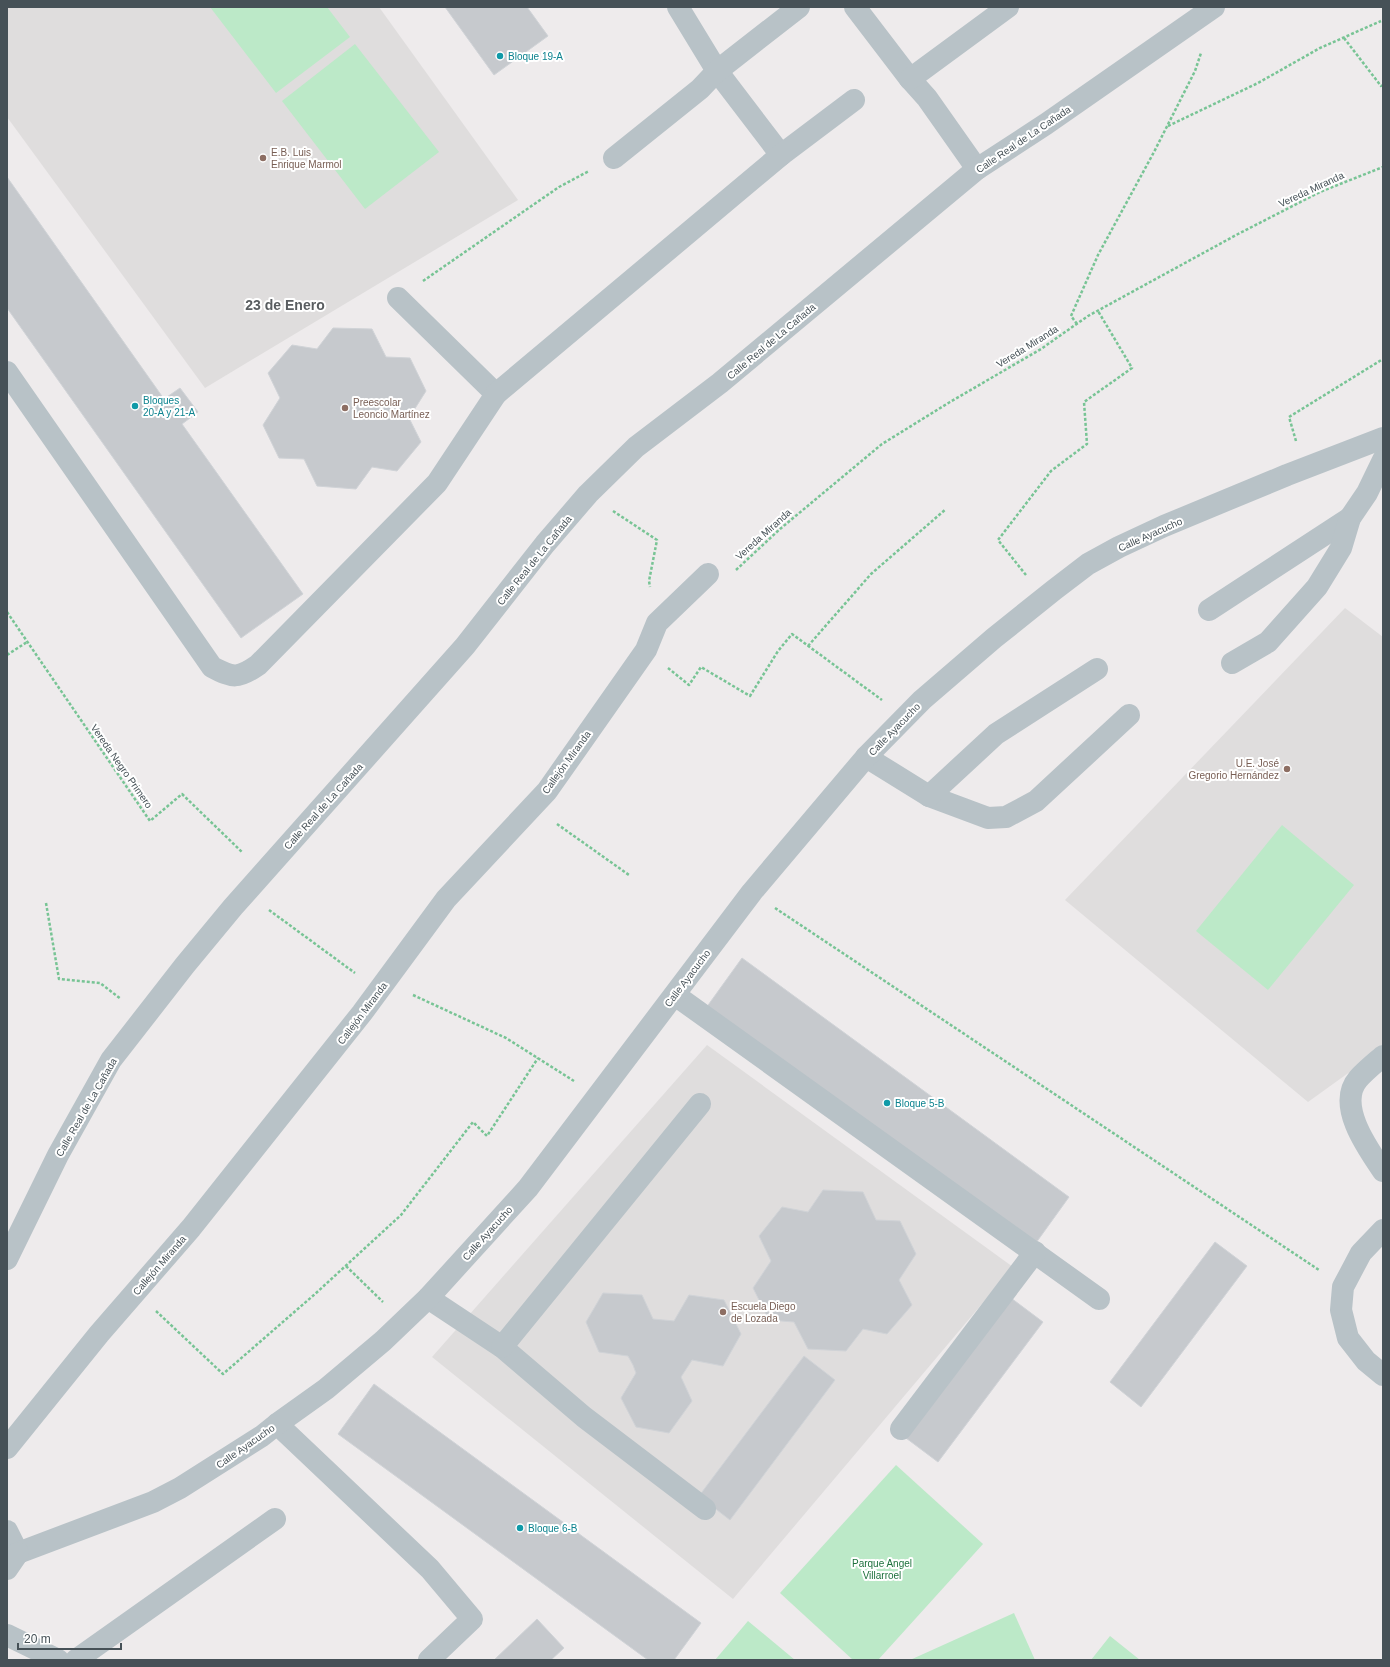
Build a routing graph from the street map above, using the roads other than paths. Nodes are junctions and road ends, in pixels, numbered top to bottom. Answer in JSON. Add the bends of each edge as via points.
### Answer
{"nodes":[{"id":1,"x":678,"y":7,"type":"edge"},
{"id":2,"x":799,"y":7,"type":"edge"},
{"id":3,"x":855,"y":7,"type":"edge"},
{"id":4,"x":1008,"y":7,"type":"edge"},
{"id":5,"x":1214,"y":7,"type":"edge"},
{"id":6,"x":716,"y":71,"type":"junction"},
{"id":7,"x":910,"y":79,"type":"junction"},
{"id":8,"x":854,"y":100,"type":"dead end"},
{"id":9,"x":781,"y":155,"type":"junction"},
{"id":10,"x":614,"y":158,"type":"road end"},
{"id":11,"x":976,"y":169,"type":"junction"},
{"id":12,"x":398,"y":298,"type":"road end"},
{"id":13,"x":7,"y":372,"type":"edge"},
{"id":14,"x":496,"y":394,"type":"junction"},
{"id":15,"x":1383,"y":438,"type":"edge"},
{"id":16,"x":1383,"y":460,"type":"edge"},
{"id":17,"x":1350,"y":518,"type":"junction"},
{"id":18,"x":708,"y":574,"type":"road end"},
{"id":19,"x":1209,"y":610,"type":"dead end"},
{"id":20,"x":1232,"y":663,"type":"dead end"},
{"id":21,"x":1097,"y":669,"type":"dead end"},
{"id":22,"x":1129,"y":715,"type":"dead end"},
{"id":23,"x":866,"y":757,"type":"junction"},
{"id":24,"x":929,"y":796,"type":"junction"},
{"id":25,"x":675,"y":994,"type":"junction"},
{"id":26,"x":1383,"y":1056,"type":"edge"},
{"id":27,"x":700,"y":1104,"type":"dead end"},
{"id":28,"x":1383,"y":1171,"type":"edge"},
{"id":29,"x":1383,"y":1230,"type":"edge"},
{"id":30,"x":1034,"y":1252,"type":"junction"},
{"id":31,"x":7,"y":1259,"type":"edge"},
{"id":32,"x":428,"y":1298,"type":"junction"},
{"id":33,"x":1099,"y":1299,"type":"dead end"},
{"id":34,"x":502,"y":1347,"type":"junction"},
{"id":35,"x":1383,"y":1375,"type":"edge"},
{"id":36,"x":277,"y":1424,"type":"junction"},
{"id":37,"x":901,"y":1429,"type":"dead end"},
{"id":38,"x":7,"y":1448,"type":"edge"},
{"id":39,"x":705,"y":1508,"type":"dead end"},
{"id":40,"x":275,"y":1519,"type":"dead end"},
{"id":41,"x":7,"y":1531,"type":"edge"},
{"id":42,"x":12,"y":1561,"type":"edge"},
{"id":43,"x":7,"y":1635,"type":"edge"},
{"id":44,"x":58,"y":1660,"type":"edge"},
{"id":45,"x":76,"y":1660,"type":"edge"},
{"id":46,"x":429,"y":1660,"type":"edge"}],
"edges":[{"from":1,"to":6,"type":"street"},
{"from":2,"to":6,"type":"street"},
{"from":3,"to":7,"type":"street"},
{"from":4,"to":7,"type":"street"},
{"from":5,"to":11,"type":"street","name":"Calle Real de La Cañada","via":[[1046,124]]},
{"from":6,"to":9,"type":"street"},
{"from":6,"to":10,"type":"street","via":[[700,89]]},
{"from":7,"to":11,"type":"street","via":[[927,98]]},
{"from":8,"to":9,"type":"street"},
{"from":9,"to":14,"type":"street"},
{"from":11,"to":31,"type":"street","name":"Calle Real de La Cañada","via":[[744,364],[636,447],[588,494],[465,646],[263,873],[185,965],[112,1060],[58,1154]]},
{"from":12,"to":14,"type":"street"},
{"from":13,"to":14,"type":"street","via":[[212,667],[229,676],[245,674],[258,665],[437,484]]},
{"from":15,"to":23,"type":"street","name":"Calle Ayacucho","via":[[1164,526],[1088,564],[922,700]]},
{"from":16,"to":17,"type":"street"},
{"from":17,"to":19,"type":"street"},
{"from":17,"to":20,"type":"street","via":[[1341,548],[1317,587],[1268,642]]},
{"from":18,"to":38,"type":"street","name":"Callejón Miranda","via":[[657,623],[646,650],[547,791],[446,899],[382,986],[191,1228],[99,1334]]},
{"from":21,"to":24,"type":"street","via":[[996,734]]},
{"from":22,"to":24,"type":"street","via":[[1036,801],[1006,817],[988,818]]},
{"from":23,"to":24,"type":"street"},
{"from":23,"to":25,"type":"street","name":"Calle Ayacucho","via":[[752,892]]},
{"from":25,"to":30,"type":"street"},
{"from":25,"to":32,"type":"street","name":"Calle Ayacucho","via":[[528,1188]]},
{"from":26,"to":28,"type":"street","via":[[1357,1079],[1351,1092],[1352,1110],[1362,1139]]},
{"from":27,"to":34,"type":"street"},
{"from":29,"to":35,"type":"street","via":[[1361,1253],[1343,1287],[1341,1310],[1348,1338],[1366,1362]]},
{"from":30,"to":33,"type":"street"},
{"from":30,"to":37,"type":"street"},
{"from":32,"to":34,"type":"street"},
{"from":32,"to":36,"type":"street","name":"Calle Ayacucho","via":[[383,1341],[326,1389]]},
{"from":34,"to":39,"type":"street","via":[[584,1417]]},
{"from":36,"to":42,"type":"street","name":"Calle Ayacucho","via":[[180,1488],[153,1502]]},
{"from":36,"to":46,"type":"street","via":[[430,1569],[472,1619]]},
{"from":40,"to":45,"type":"street"},
{"from":41,"to":42,"type":"street"},
{"from":43,"to":44,"type":"street"}]}
